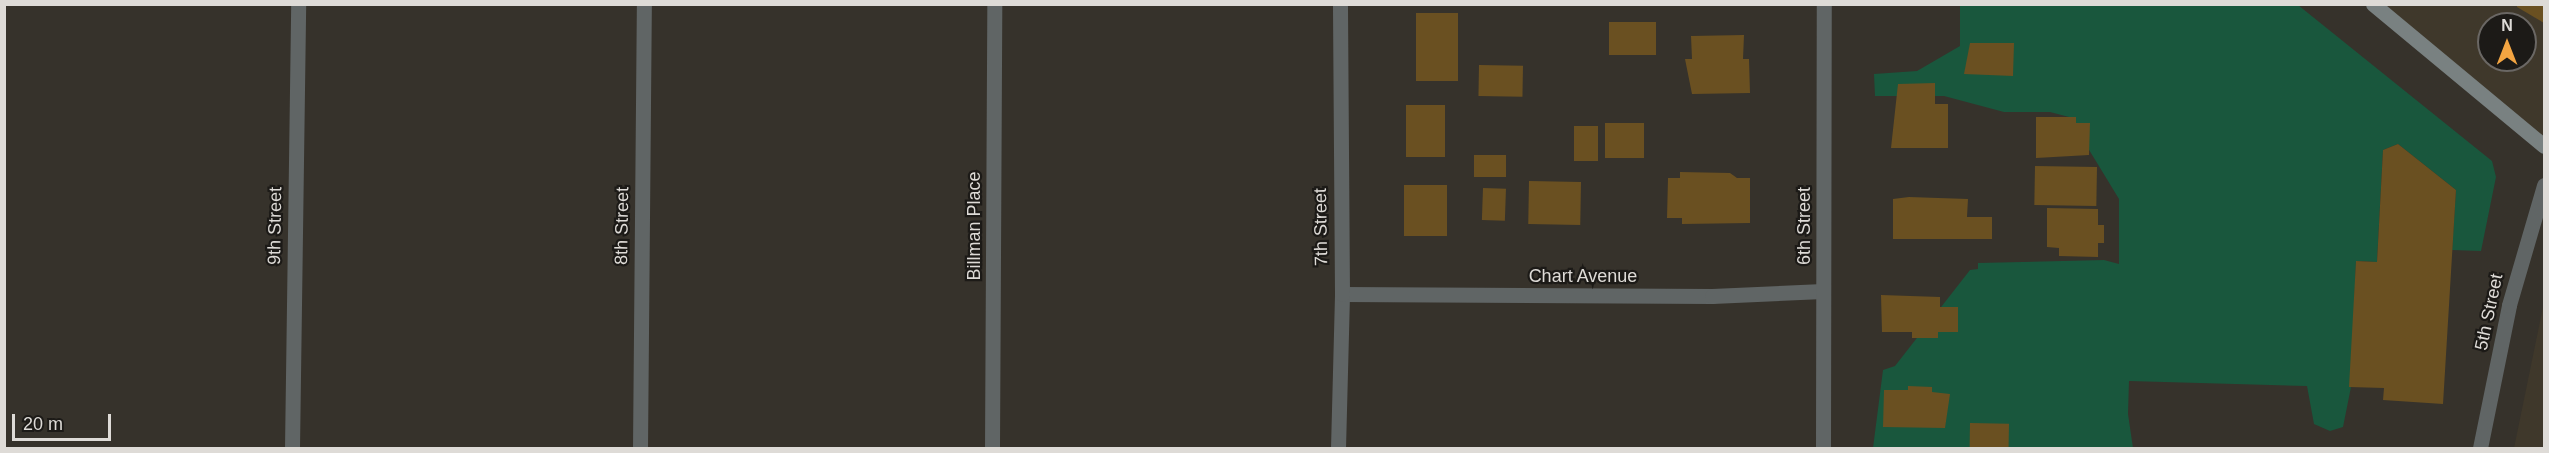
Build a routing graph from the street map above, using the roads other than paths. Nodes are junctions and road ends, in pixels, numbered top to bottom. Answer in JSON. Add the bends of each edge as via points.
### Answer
{"nodes":[{"id":1,"x":298,"y":4,"type":"edge"},
{"id":2,"x":644,"y":4,"type":"edge"},
{"id":3,"x":994,"y":4,"type":"edge"},
{"id":4,"x":1340,"y":4,"type":"edge"},
{"id":5,"x":1824,"y":4,"type":"edge"},
{"id":6,"x":2373,"y":4,"type":"edge"},
{"id":7,"x":2544,"y":146,"type":"edge"},
{"id":8,"x":2544,"y":185,"type":"edge"},
{"id":9,"x":1823,"y":291,"type":"junction"},
{"id":10,"x":1342,"y":294,"type":"junction"},
{"id":11,"x":292,"y":448,"type":"edge"},
{"id":12,"x":640,"y":448,"type":"edge"},
{"id":13,"x":992,"y":448,"type":"edge"},
{"id":14,"x":1338,"y":448,"type":"edge"},
{"id":15,"x":1823,"y":448,"type":"edge"},
{"id":16,"x":2480,"y":448,"type":"edge"}],
"edges":[{"from":1,"to":11,"type":"street","name":"9th Street"},
{"from":2,"to":12,"type":"street","name":"8th Street"},
{"from":3,"to":13,"type":"street","name":"Billman Place"},
{"from":4,"to":10,"type":"street","name":"7th Street"},
{"from":5,"to":9,"type":"street","name":"6th Street"},
{"from":6,"to":7,"type":"main road"},
{"from":8,"to":16,"type":"street","name":"5th Street","via":[[2509,305]]},
{"from":9,"to":10,"type":"street","name":"Chart Avenue","via":[[1712,296]]},
{"from":9,"to":15,"type":"street","name":"6th Street"},
{"from":10,"to":14,"type":"street","name":"7th Street"}]}
